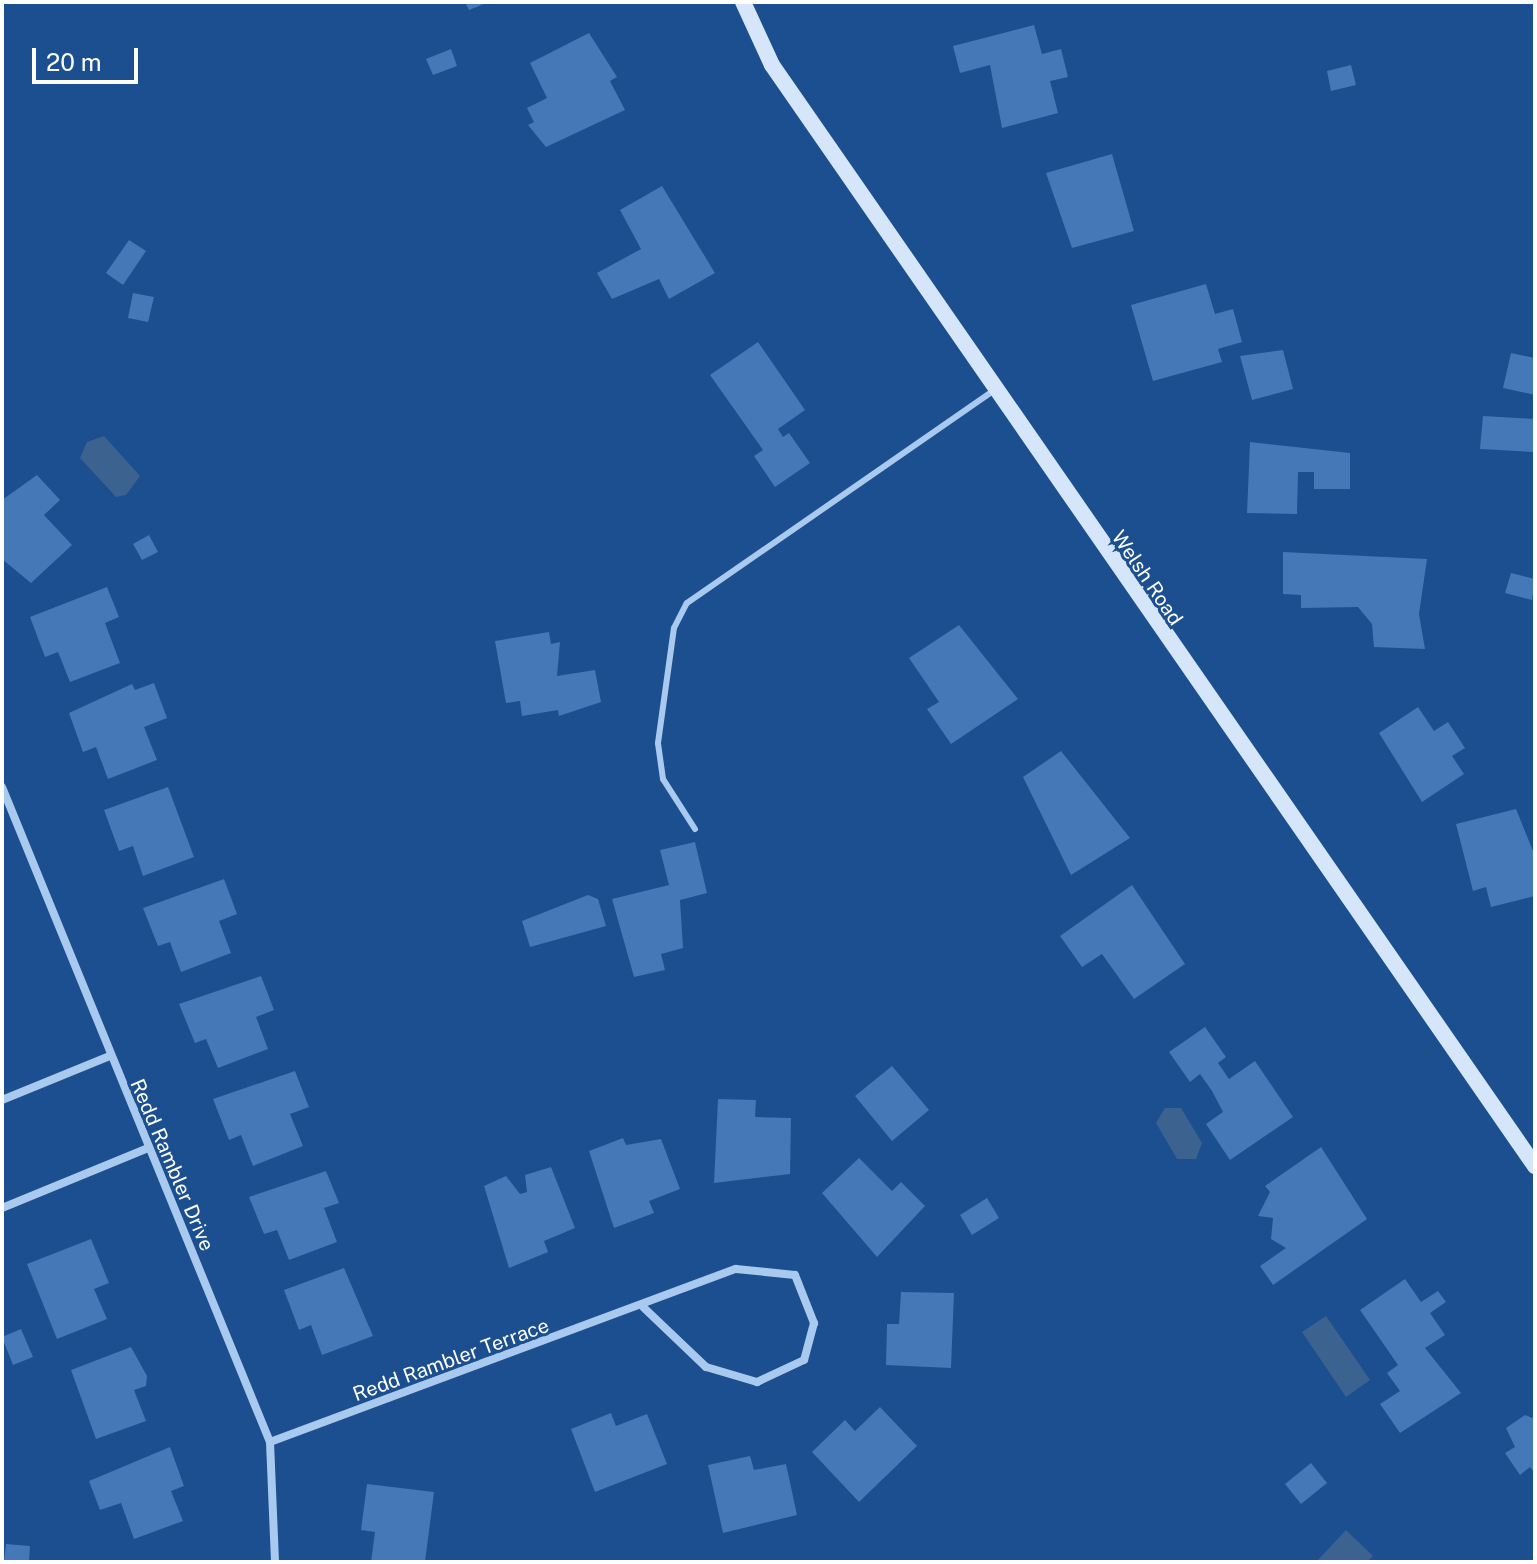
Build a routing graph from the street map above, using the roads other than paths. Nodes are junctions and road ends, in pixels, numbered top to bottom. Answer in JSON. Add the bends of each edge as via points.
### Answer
{"nodes":[{"id":1,"x":743,"y":2,"type":"edge"},
{"id":2,"x":995,"y":390,"type":"junction"},
{"id":3,"x":2,"y":787,"type":"edge"},
{"id":4,"x":695,"y":829,"type":"dead end"},
{"id":5,"x":110,"y":1056,"type":"junction"},
{"id":6,"x":2,"y":1100,"type":"edge"},
{"id":7,"x":148,"y":1148,"type":"junction"},
{"id":8,"x":1535,"y":1166,"type":"edge"},
{"id":9,"x":2,"y":1208,"type":"edge"},
{"id":10,"x":644,"y":1308,"type":"junction"},
{"id":11,"x":270,"y":1442,"type":"junction"},
{"id":12,"x":275,"y":1562,"type":"edge"}],
"edges":[{"from":1,"to":2,"type":"main road","name":"Welsh Road","via":[[772,65]]},
{"from":2,"to":4,"type":"lane","via":[[687,603],[674,628],[658,743],[663,779]]},
{"from":2,"to":8,"type":"main road","name":"Welsh Road"},
{"from":3,"to":5,"type":"street","name":"Redd Rambler Drive"},
{"from":5,"to":6,"type":"street"},
{"from":5,"to":7,"type":"street","name":"Redd Rambler Drive"},
{"from":7,"to":9,"type":"street"},
{"from":7,"to":11,"type":"street","name":"Redd Rambler Drive"},
{"from":10,"to":10,"type":"street","name":"Redd Rambler Terrace","via":[[736,1269],[795,1275],[814,1323],[804,1360],[757,1382],[706,1367]]},
{"from":10,"to":11,"type":"street","name":"Redd Rambler Terrace"},
{"from":11,"to":12,"type":"street","name":"Redd Rambler Drive"}]}
